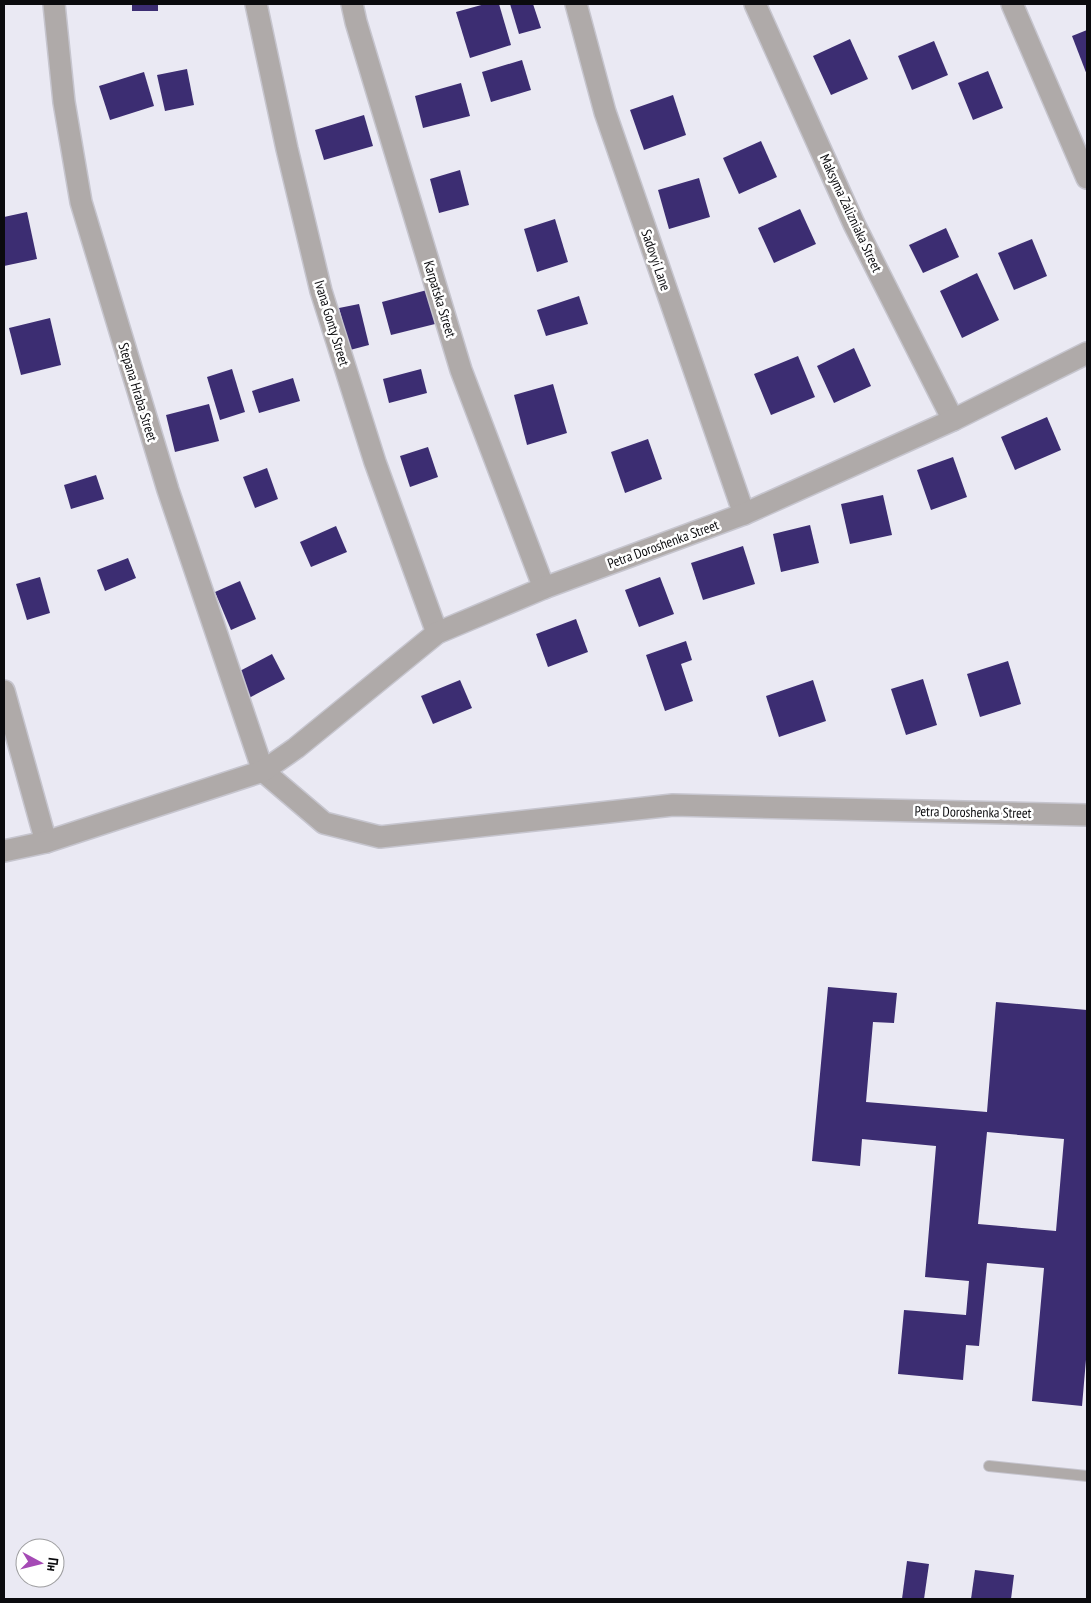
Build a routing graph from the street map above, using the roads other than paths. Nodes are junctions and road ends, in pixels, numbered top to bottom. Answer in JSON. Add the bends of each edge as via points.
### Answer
{"nodes":[{"id":1,"x":54,"y":4,"type":"edge"},
{"id":2,"x":256,"y":4,"type":"edge"},
{"id":3,"x":352,"y":4,"type":"edge"},
{"id":4,"x":576,"y":4,"type":"edge"},
{"id":5,"x":755,"y":4,"type":"edge"},
{"id":6,"x":1012,"y":4,"type":"edge"},
{"id":7,"x":1087,"y":178,"type":"edge"},
{"id":8,"x":1087,"y":353,"type":"edge"},
{"id":9,"x":953,"y":420,"type":"junction"},
{"id":10,"x":744,"y":514,"type":"junction"},
{"id":11,"x":544,"y":588,"type":"junction"},
{"id":12,"x":437,"y":633,"type":"junction"},
{"id":13,"x":4,"y":691,"type":"edge"},
{"id":14,"x":263,"y":771,"type":"junction"},
{"id":15,"x":1087,"y":815,"type":"edge"},
{"id":16,"x":46,"y":842,"type":"junction"},
{"id":17,"x":4,"y":851,"type":"edge"},
{"id":18,"x":989,"y":1466,"type":"dead end"},
{"id":19,"x":1087,"y":1476,"type":"edge"}],
"edges":[{"from":1,"to":14,"type":"street","name":"Stepana Hraba Street","via":[[64,102],[81,202],[168,490]]},
{"from":2,"to":12,"type":"street","name":"Ivana Gonty Street","via":[[321,291],[375,462]]},
{"from":3,"to":11,"type":"street","name":"Karpatska Street","via":[[461,370]]},
{"from":4,"to":10,"type":"street","name":"Sadovyi Lane","via":[[605,112]]},
{"from":5,"to":9,"type":"street","name":"Maksyma Zalizniaka Street","via":[[854,224]]},
{"from":6,"to":7,"type":"street"},
{"from":8,"to":9,"type":"street","name":"Petra Doroshenka Street"},
{"from":9,"to":10,"type":"street","name":"Petra Doroshenka Street"},
{"from":10,"to":11,"type":"street","name":"Petra Doroshenka Street"},
{"from":11,"to":12,"type":"street","name":"Petra Doroshenka Street"},
{"from":12,"to":14,"type":"street","name":"Petra Doroshenka Street"},
{"from":13,"to":16,"type":"street"},
{"from":14,"to":15,"type":"street","name":"Petra Doroshenka Street","via":[[324,822],[380,837],[673,805]]},
{"from":14,"to":16,"type":"street","name":"Petra Doroshenka Street"},
{"from":16,"to":17,"type":"street","name":"Petra Doroshenka Street"},
{"from":18,"to":19,"type":"lane"}]}
